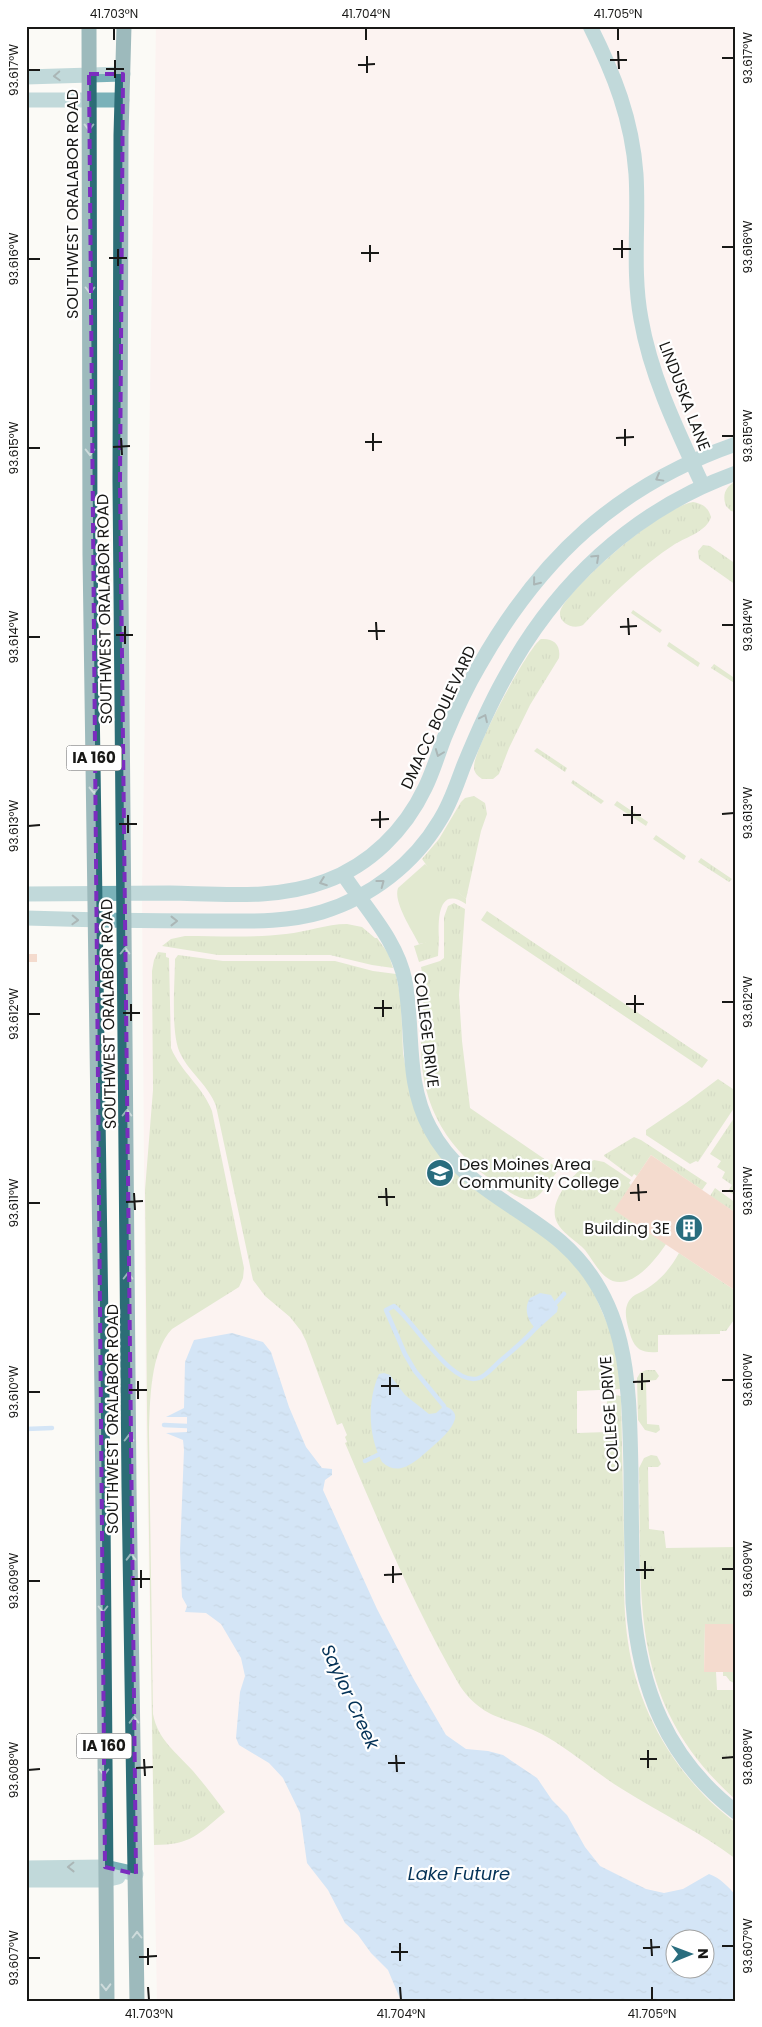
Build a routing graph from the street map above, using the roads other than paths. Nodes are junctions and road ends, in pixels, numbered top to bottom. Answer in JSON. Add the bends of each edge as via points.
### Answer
{"nodes":[{"id":1,"x":89,"y":26,"type":"edge"},
{"id":2,"x":124,"y":26,"type":"edge"},
{"id":3,"x":590,"y":26,"type":"edge"},
{"id":4,"x":89,"y":74,"type":"junction"},
{"id":5,"x":122,"y":74,"type":"junction"},
{"id":6,"x":26,"y":77,"type":"edge"},
{"id":7,"x":26,"y":100,"type":"edge"},
{"id":8,"x":89,"y":100,"type":"junction"},
{"id":9,"x":122,"y":100,"type":"junction"},
{"id":10,"x":736,"y":444,"type":"edge"},
{"id":11,"x":692,"y":461,"type":"junction"},
{"id":12,"x":736,"y":473,"type":"edge"},
{"id":13,"x":703,"y":486,"type":"junction"},
{"id":14,"x":343,"y":874,"type":"junction"},
{"id":15,"x":125,"y":893,"type":"junction"},
{"id":16,"x":26,"y":894,"type":"edge"},
{"id":17,"x":96,"y":894,"type":"junction"},
{"id":18,"x":358,"y":897,"type":"junction"},
{"id":19,"x":26,"y":918,"type":"edge"},
{"id":20,"x":96,"y":921,"type":"junction"},
{"id":21,"x":125,"y":922,"type":"junction"},
{"id":22,"x":736,"y":1812,"type":"edge"},
{"id":23,"x":26,"y":1868,"type":"edge"},
{"id":24,"x":105,"y":1873,"type":"junction"},
{"id":25,"x":136,"y":1874,"type":"junction"},
{"id":26,"x":26,"y":1880,"type":"edge"},
{"id":27,"x":106,"y":2001,"type":"edge"},
{"id":28,"x":137,"y":2001,"type":"edge"}],
"edges":[{"from":1,"to":4,"type":"main road","name":"SOUTHWEST ORALABOR ROAD","number":"IA 160"},
{"from":2,"to":5,"type":"main road","name":"SOUTHWEST ORALABOR ROAD","number":"IA 160"},
{"from":3,"to":11,"type":"street","name":"LINDUSKA LANE","via":[[616,81],[633,150],[638,293],[645,339],[657,380]]},
{"from":4,"to":5,"type":"street"},
{"from":4,"to":6,"type":"street","one_way":true},
{"from":4,"to":8,"type":"main road","name":"SOUTHWEST ORALABOR ROAD","number":"IA 160"},
{"from":5,"to":9,"type":"main road","name":"SOUTHWEST ORALABOR ROAD","number":"IA 160"},
{"from":7,"to":8,"type":"street"},
{"from":8,"to":9,"type":"street"},
{"from":8,"to":17,"type":"main road","name":"SOUTHWEST ORALABOR ROAD","number":"IA 160","one_way":true,"via":[[90,545]]},
{"from":9,"to":15,"type":"main road","name":"SOUTHWEST ORALABOR ROAD","number":"IA 160","via":[[119,306]]},
{"from":10,"to":11,"type":"street","name":"DMACC BOULEVARD"},
{"from":11,"to":13,"type":"street","name":"LINDUSKA LANE"},
{"from":11,"to":14,"type":"street","name":"DMACC BOULEVARD","one_way":true,"via":[[612,508],[563,550],[537,580],[479,666],[444,737],[425,788],[402,826],[374,854]]},
{"from":12,"to":13,"type":"street"},
{"from":18,"to":13,"type":"street","one_way":true,"via":[[380,884],[413,856],[440,820],[503,679],[554,603],[586,567],[625,533],[659,509]]},
{"from":14,"to":15,"type":"street","name":"DMACC BOULEVARD","one_way":true,"via":[[315,885],[271,893]]},
{"from":14,"to":18,"type":"street","name":"COLLEGE DRIVE"},
{"from":15,"to":17,"type":"street","name":"DMACC BOULEVARD"},
{"from":15,"to":21,"type":"main road","name":"SOUTHWEST ORALABOR ROAD","number":"IA 160"},
{"from":16,"to":17,"type":"street","name":"DMACC BOULEVARD"},
{"from":17,"to":20,"type":"main road","name":"SOUTHWEST ORALABOR ROAD","number":"IA 160"},
{"from":21,"to":18,"type":"street","one_way":true,"via":[[287,919],[321,912]]},
{"from":18,"to":22,"type":"street","name":"COLLEGE DRIVE","via":[[398,956],[405,981],[414,1082],[435,1138],[448,1157],[466,1174],[548,1232],[576,1257],[596,1283],[613,1318],[628,1383],[633,1603],[639,1659],[658,1716],[681,1755],[698,1777]]},
{"from":19,"to":20,"type":"street","one_way":true},
{"from":20,"to":21,"type":"street"},
{"from":20,"to":24,"type":"main road","name":"SOUTHWEST ORALABOR ROAD","number":"IA 160","one_way":true},
{"from":25,"to":21,"type":"main road","name":"SOUTHWEST ORALABOR ROAD","number":"IA 160","one_way":true,"via":[[129,1487]]},
{"from":24,"to":23,"type":"street","one_way":true},
{"from":24,"to":25,"type":"street"},
{"from":24,"to":26,"type":"street"},
{"from":24,"to":27,"type":"main road","name":"SOUTHWEST ORALABOR ROAD","number":"IA 160","one_way":true},
{"from":28,"to":25,"type":"main road","name":"SOUTHWEST ORALABOR ROAD","number":"IA 160","one_way":true}]}
